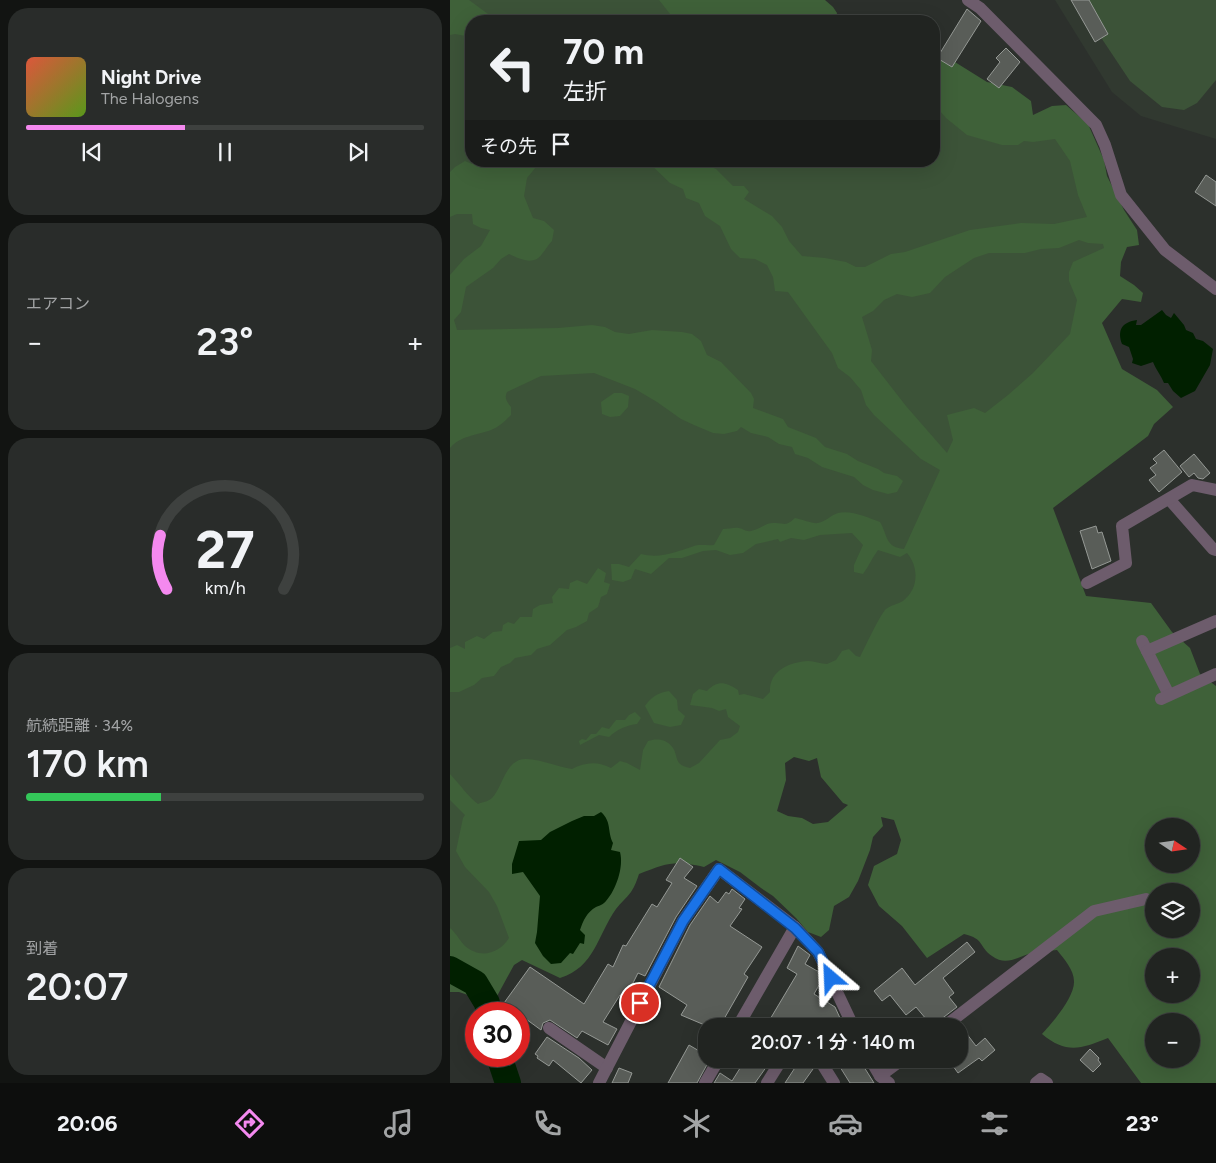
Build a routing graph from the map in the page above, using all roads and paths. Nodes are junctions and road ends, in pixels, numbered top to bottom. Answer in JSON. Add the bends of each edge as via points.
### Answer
{"nodes":[{"id":1,"x":968,"y":0,"type":"edge"},
{"id":2,"x":1216,"y":289,"type":"edge"},
{"id":3,"x":1216,"y":490,"type":"edge"},
{"id":4,"x":1169,"y":499,"type":"junction"},
{"id":5,"x":1216,"y":550,"type":"edge"},
{"id":6,"x":1087,"y":583,"type":"dead end"},
{"id":7,"x":1216,"y":621,"type":"edge"},
{"id":8,"x":1216,"y":674,"type":"edge"},
{"id":9,"x":1145,"y":899,"type":"edge"},
{"id":10,"x":795,"y":928,"type":"junction"},
{"id":11,"x":743,"y":1018,"type":"edge"},
{"id":12,"x":849,"y":1018,"type":"edge"},
{"id":13,"x":955,"y":1018,"type":"edge"},
{"id":14,"x":549,"y":1028,"type":"dead end"},
{"id":15,"x":606,"y":1068,"type":"junction"},
{"id":16,"x":714,"y":1068,"type":"edge"},
{"id":17,"x":776,"y":1068,"type":"edge"},
{"id":18,"x":825,"y":1068,"type":"edge"},
{"id":19,"x":876,"y":1068,"type":"edge"},
{"id":20,"x":895,"y":1068,"type":"edge"},
{"id":21,"x":885,"y":1080,"type":"edge"},
{"id":22,"x":599,"y":1083,"type":"edge"},
{"id":23,"x":705,"y":1083,"type":"edge"},
{"id":24,"x":767,"y":1083,"type":"edge"},
{"id":25,"x":834,"y":1083,"type":"edge"},
{"id":26,"x":1036,"y":1083,"type":"edge"},
{"id":27,"x":1047,"y":1083,"type":"edge"}],
"edges":[{"from":1,"to":2,"type":"street","via":[[980,8],[1096,125],[1121,195],[1165,250]]},
{"from":3,"to":4,"type":"street","via":[[1192,485]]},
{"from":4,"to":5,"type":"street"},
{"from":4,"to":6,"type":"street","via":[[1122,526],[1126,562]]},
{"from":7,"to":8,"type":"street","via":[[1145,646],[1165,697]]},
{"from":9,"to":13,"type":"street","via":[[1094,911]]},
{"from":10,"to":11,"type":"street"},
{"from":10,"to":12,"type":"street","via":[[818,952]]},
{"from":10,"to":15,"type":"street","via":[[719,869],[683,921]]},
{"from":14,"to":15,"type":"street"},
{"from":15,"to":22,"type":"street"},
{"from":16,"to":23,"type":"street"},
{"from":17,"to":24,"type":"street"},
{"from":18,"to":25,"type":"street"},
{"from":19,"to":21,"type":"street"},
{"from":20,"to":21,"type":"street"},
{"from":26,"to":27,"type":"street","via":[[1041,1079]]}]}
